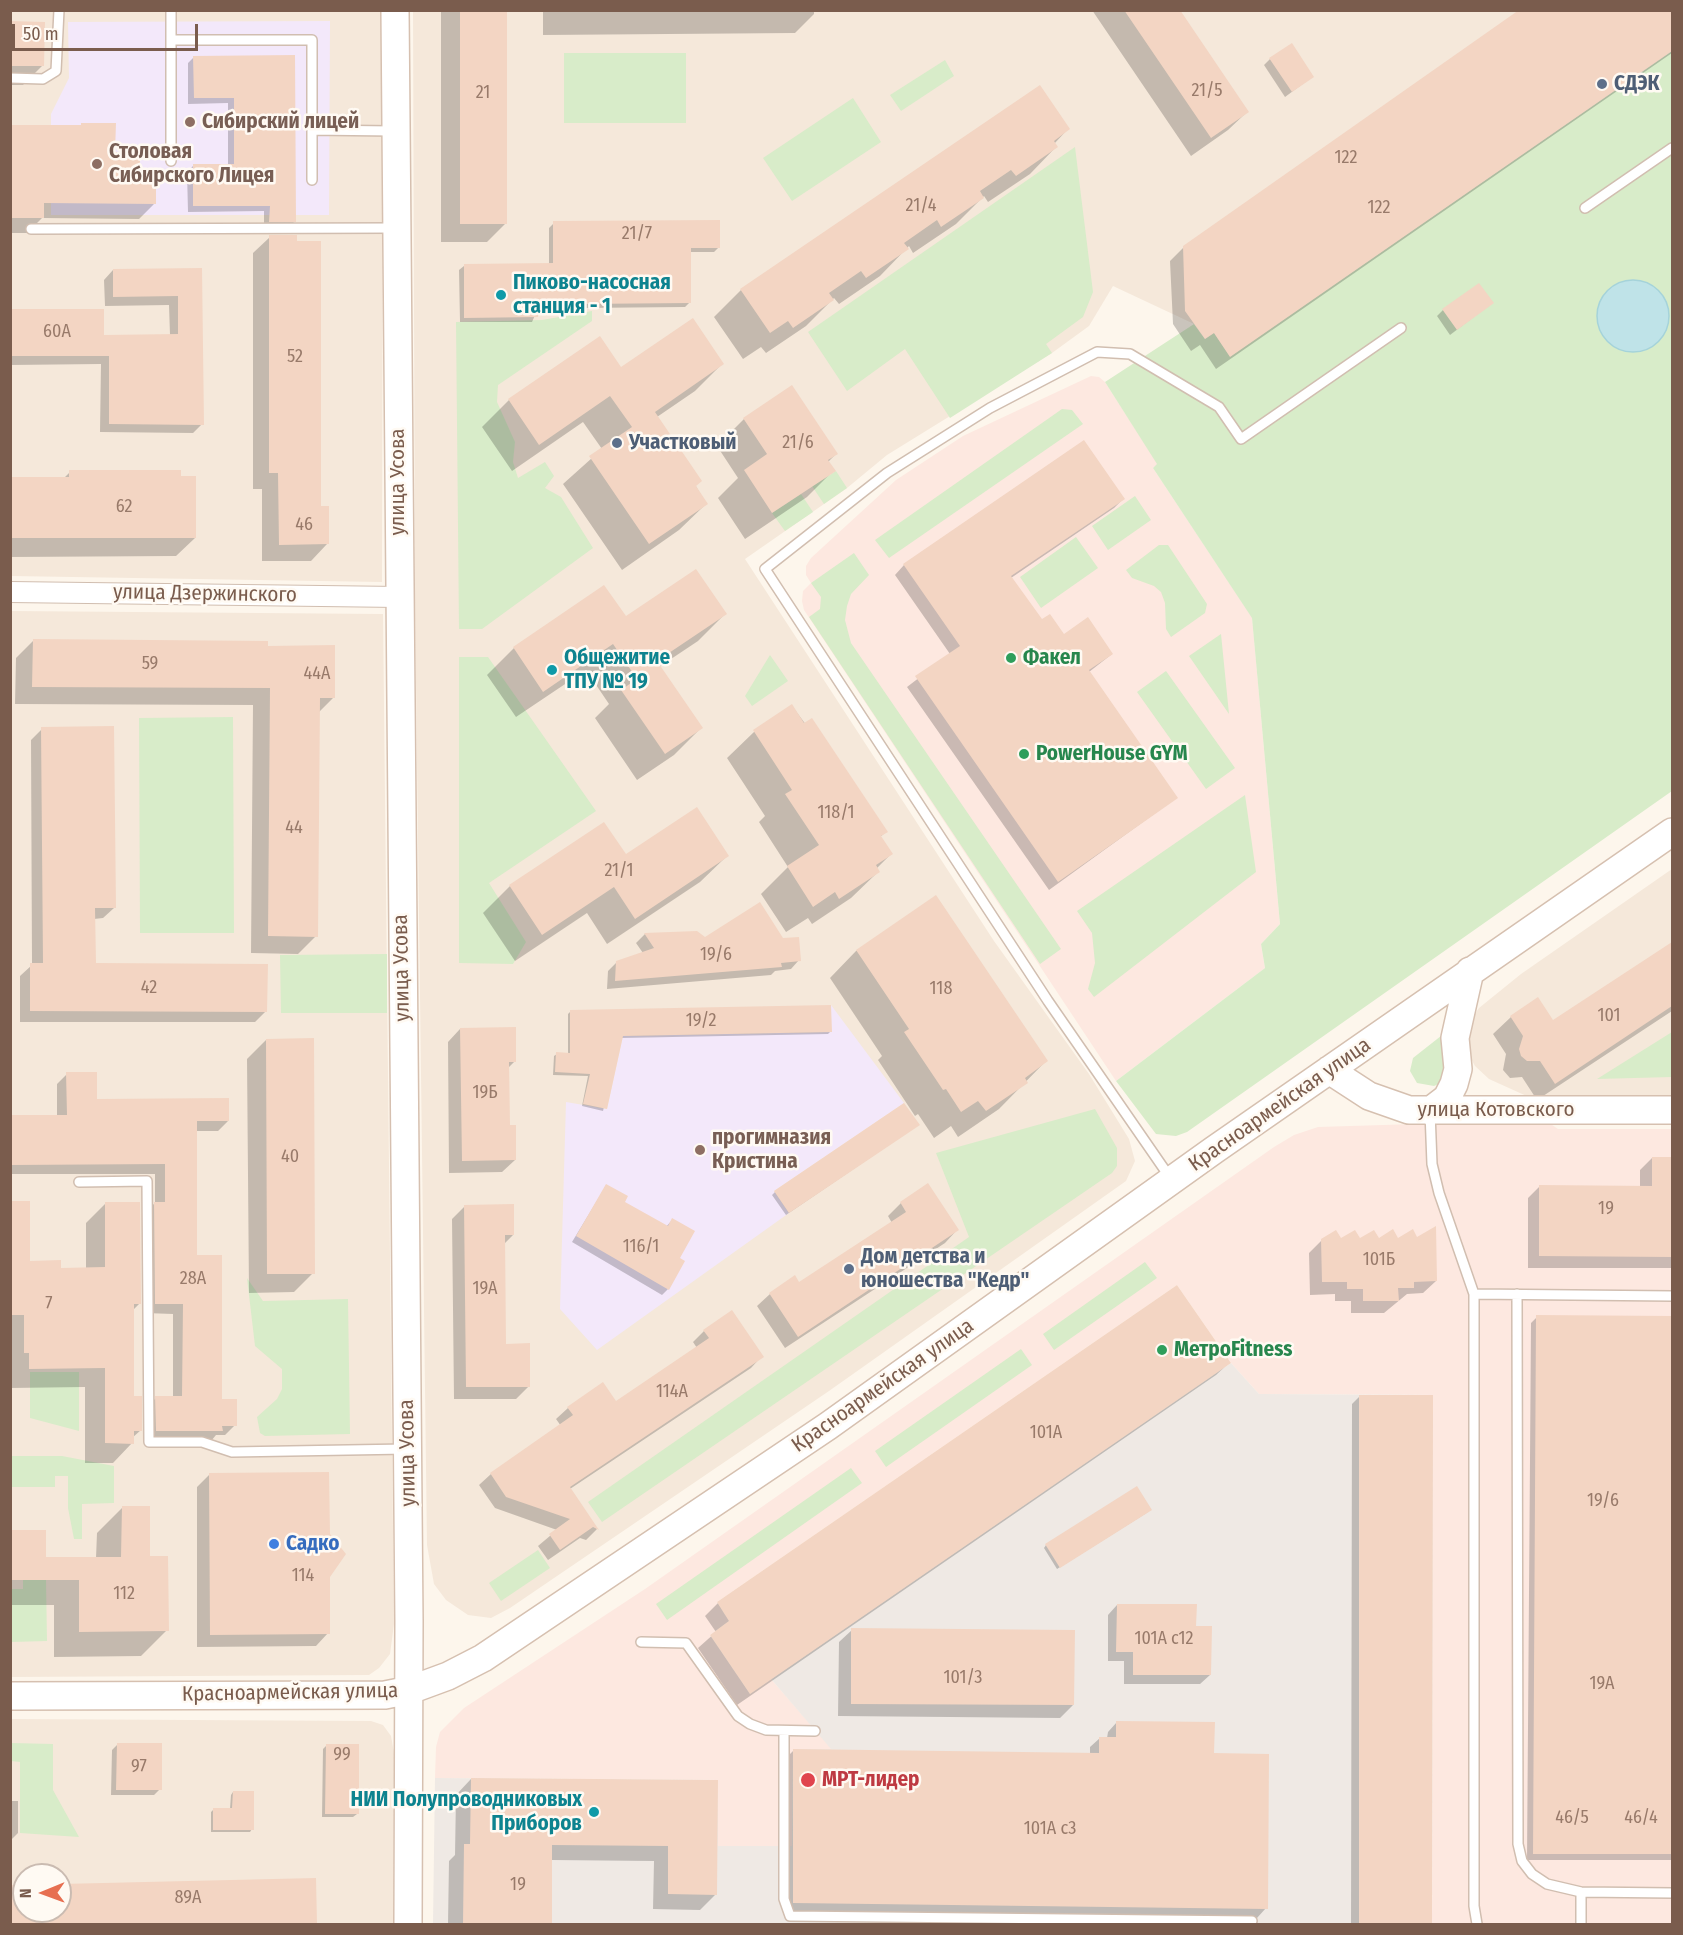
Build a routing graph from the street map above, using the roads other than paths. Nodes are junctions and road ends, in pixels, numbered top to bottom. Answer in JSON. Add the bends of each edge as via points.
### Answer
{"nodes":[{"id":1,"x":59,"y":10,"type":"edge"},
{"id":2,"x":171,"y":10,"type":"edge"},
{"id":3,"x":395,"y":10,"type":"edge"},
{"id":4,"x":171,"y":40,"type":"junction"},
{"id":5,"x":10,"y":78,"type":"edge"},
{"id":6,"x":312,"y":130,"type":"junction"},
{"id":7,"x":396,"y":131,"type":"junction"},
{"id":8,"x":1672,"y":148,"type":"edge"},
{"id":9,"x":171,"y":160,"type":"dead end"},
{"id":10,"x":312,"y":180,"type":"dead end"},
{"id":11,"x":1585,"y":208,"type":"dead end"},
{"id":12,"x":396,"y":228,"type":"junction"},
{"id":13,"x":32,"y":229,"type":"dead end"},
{"id":14,"x":1401,"y":328,"type":"dead end"},
{"id":15,"x":10,"y":592,"type":"edge"},
{"id":16,"x":399,"y":597,"type":"junction"},
{"id":17,"x":1672,"y":832,"type":"edge"},
{"id":18,"x":1470,"y":971,"type":"junction"},
{"id":19,"x":1329,"y":1070,"type":"junction"},
{"id":20,"x":1672,"y":1110,"type":"edge"},
{"id":21,"x":1430,"y":1111,"type":"junction"},
{"id":22,"x":1172,"y":1180,"type":"junction"},
{"id":23,"x":79,"y":1182,"type":"dead end"},
{"id":24,"x":1474,"y":1294,"type":"junction"},
{"id":25,"x":1517,"y":1294,"type":"junction"},
{"id":26,"x":1672,"y":1296,"type":"edge"},
{"id":27,"x":408,"y":1449,"type":"junction"},
{"id":28,"x":641,"y":1642,"type":"dead end"},
{"id":29,"x":410,"y":1690,"type":"junction"},
{"id":30,"x":10,"y":1696,"type":"edge"},
{"id":31,"x":784,"y":1731,"type":"junction"},
{"id":32,"x":816,"y":1731,"type":"dead end"},
{"id":33,"x":1581,"y":1892,"type":"junction"},
{"id":34,"x":1672,"y":1893,"type":"edge"},
{"id":35,"x":1252,"y":1921,"type":"dead end"},
{"id":36,"x":408,"y":1924,"type":"edge"},
{"id":37,"x":1477,"y":1924,"type":"edge"},
{"id":38,"x":1581,"y":1924,"type":"edge"}],
"edges":[{"from":1,"to":5,"type":"lane","via":[[56,71],[43,79]]},
{"from":2,"to":4,"type":"lane"},
{"from":3,"to":7,"type":"main road","name":"улица Усова"},
{"from":4,"to":6,"type":"lane","via":[[312,40]]},
{"from":4,"to":9,"type":"lane"},
{"from":6,"to":7,"type":"lane"},
{"from":6,"to":10,"type":"lane"},
{"from":7,"to":12,"type":"main road","name":"улица Усова"},
{"from":8,"to":11,"type":"lane"},
{"from":12,"to":13,"type":"lane"},
{"from":12,"to":16,"type":"main road","name":"улица Усова"},
{"from":14,"to":22,"type":"lane","via":[[1241,439],[1219,407],[1130,354],[1097,352],[990,408],[887,473],[765,569],[1048,1001]]},
{"from":15,"to":16,"type":"street","name":"улица Дзержинского"},
{"from":16,"to":27,"type":"main road","name":"улица Усова"},
{"from":17,"to":18,"type":"main road","name":"Красноармейская улица"},
{"from":18,"to":19,"type":"main road","name":"Красноармейская улица"},
{"from":18,"to":21,"type":"main road","via":[[1455,1038],[1458,1069],[1454,1084],[1447,1098]]},
{"from":19,"to":21,"type":"main road","name":"улица Котовского","via":[[1388,1104]]},
{"from":19,"to":22,"type":"main road","name":"Красноармейская улица"},
{"from":20,"to":21,"type":"main road","name":"улица Котовского"},
{"from":21,"to":24,"type":"lane","via":[[1432,1164]]},
{"from":22,"to":29,"type":"main road","name":"Красноармейская улица","via":[[828,1426],[539,1623],[483,1658]]},
{"from":23,"to":27,"type":"lane","via":[[147,1181],[149,1442],[202,1442],[232,1452]]},
{"from":24,"to":25,"type":"lane"},
{"from":24,"to":37,"type":"lane"},
{"from":25,"to":26,"type":"lane"},
{"from":25,"to":33,"type":"lane","via":[[1518,1844],[1522,1861],[1532,1874],[1547,1884]]},
{"from":27,"to":29,"type":"main road","name":"улица Усова"},
{"from":28,"to":31,"type":"lane","via":[[686,1643],[738,1716],[766,1730]]},
{"from":29,"to":30,"type":"main road","name":"Красноармейская улица","via":[[363,1696]]},
{"from":29,"to":36,"type":"main road","name":"улица Усова"},
{"from":31,"to":32,"type":"lane"},
{"from":31,"to":35,"type":"lane","via":[[784,1899],[790,1916]]},
{"from":33,"to":34,"type":"lane"},
{"from":33,"to":38,"type":"lane"}]}
